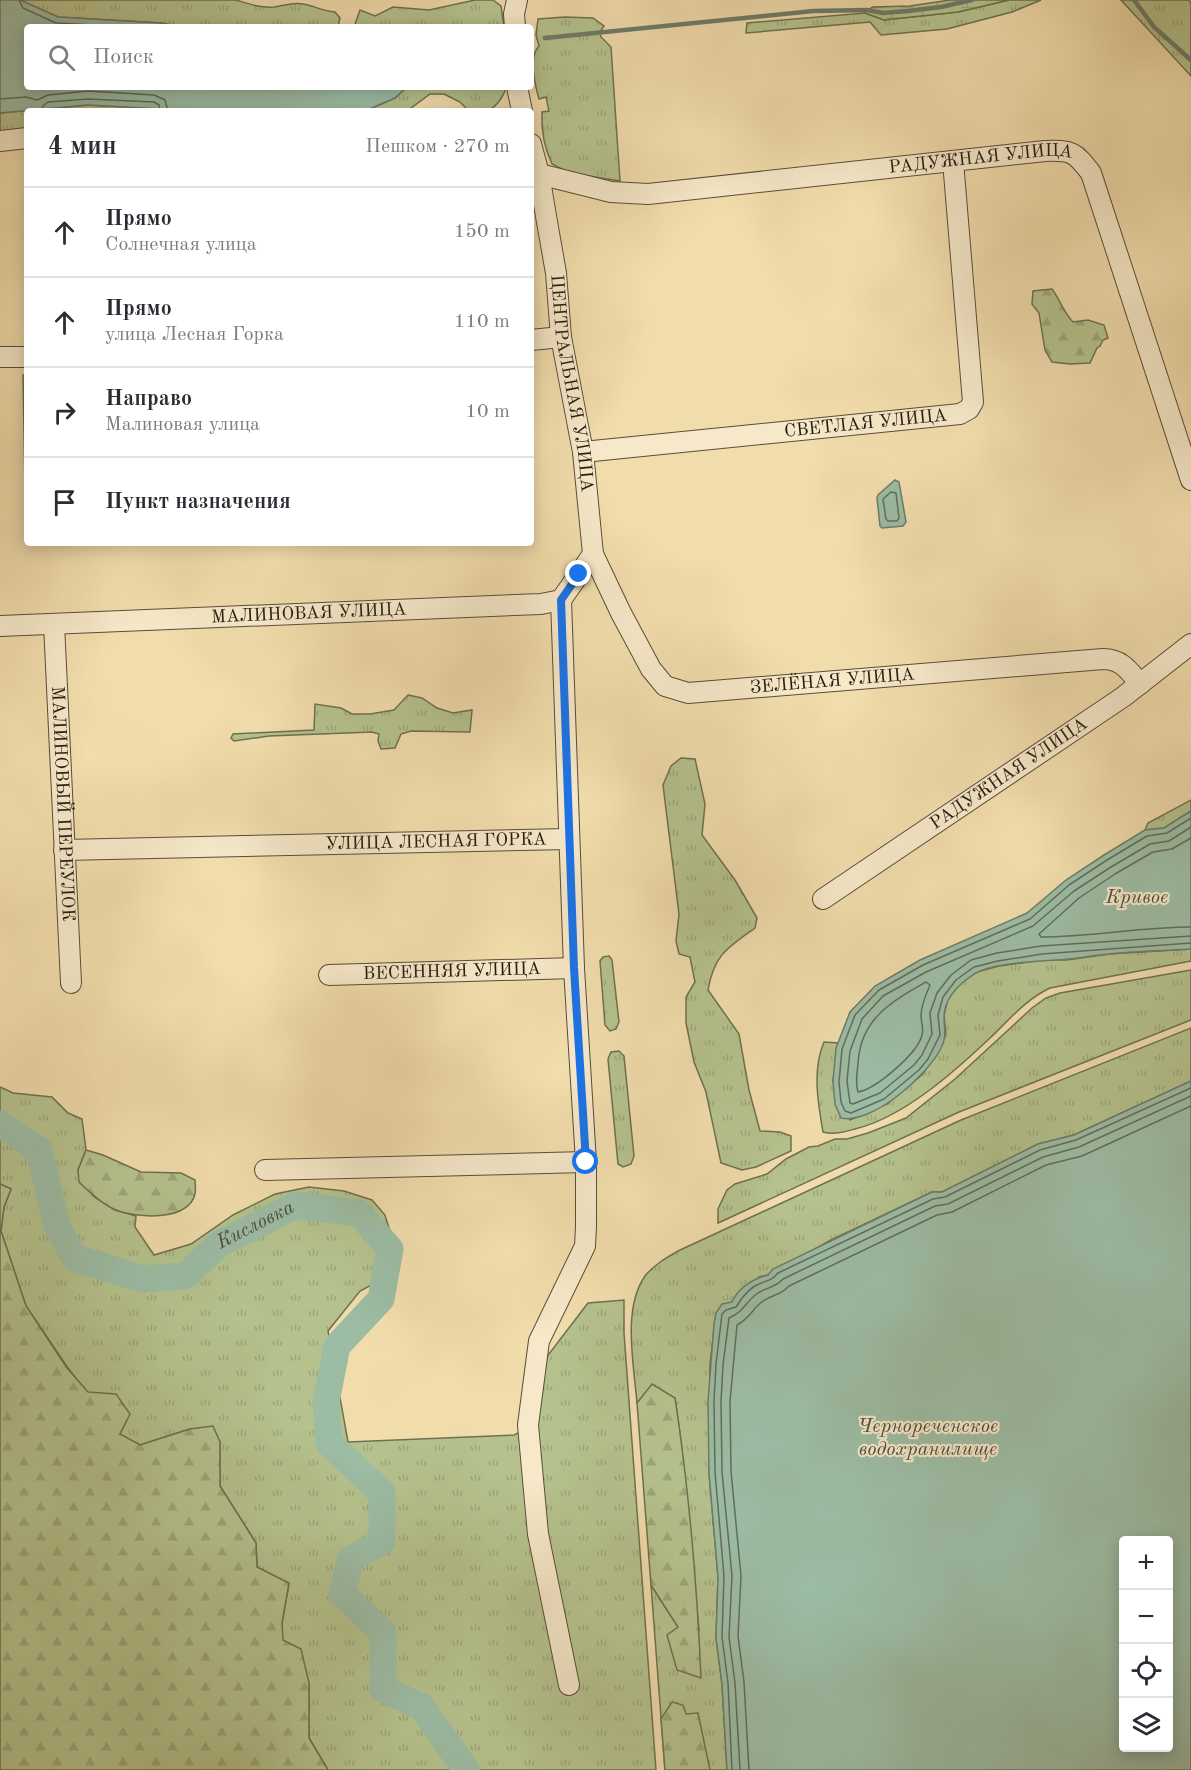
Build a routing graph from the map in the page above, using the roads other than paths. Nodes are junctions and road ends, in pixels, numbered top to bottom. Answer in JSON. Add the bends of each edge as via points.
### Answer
{"nodes":[{"id":1,"x":518,"y":0,"type":"edge"},
{"id":2,"x":514,"y":24,"type":"edge"},
{"id":3,"x":518,"y":90,"type":"edge"},
{"id":4,"x":521,"y":108,"type":"edge"},
{"id":5,"x":24,"y":138,"type":"edge"},
{"id":6,"x":0,"y":141,"type":"edge"},
{"id":7,"x":534,"y":155,"type":"edge"},
{"id":8,"x":953,"y":161,"type":"junction"},
{"id":9,"x":539,"y":174,"type":"junction"},
{"id":10,"x":561,"y":337,"type":"junction"},
{"id":11,"x":534,"y":340,"type":"edge"},
{"id":12,"x":0,"y":357,"type":"edge"},
{"id":13,"x":24,"y":357,"type":"edge"},
{"id":14,"x":583,"y":452,"type":"junction"},
{"id":15,"x":1191,"y":480,"type":"edge"},
{"id":16,"x":593,"y":554,"type":"junction"},
{"id":17,"x":561,"y":600,"type":"junction"},
{"id":18,"x":54,"y":624,"type":"junction"},
{"id":19,"x":0,"y":626,"type":"edge"},
{"id":20,"x":1191,"y":644,"type":"edge"},
{"id":21,"x":1140,"y":684,"type":"junction"},
{"id":22,"x":569,"y":839,"type":"junction"},
{"id":23,"x":64,"y":850,"type":"junction"},
{"id":24,"x":823,"y":899,"type":"dead end"},
{"id":25,"x":574,"y":968,"type":"junction"},
{"id":26,"x":328,"y":975,"type":"dead end"},
{"id":27,"x":71,"y":983,"type":"dead end"},
{"id":28,"x":586,"y":1162,"type":"junction"},
{"id":29,"x":265,"y":1170,"type":"dead end"},
{"id":30,"x":569,"y":1684,"type":"dead end"}],
"edges":[{"from":1,"to":2,"type":"street"},
{"from":3,"to":4,"type":"street"},
{"from":5,"to":6,"type":"street"},
{"from":7,"to":9,"type":"street","name":"ЦЕНТРАЛЬНАЯ УЛИЦА"},
{"from":8,"to":9,"type":"street","name":"РАДУЖНАЯ УЛИЦА","via":[[648,194],[611,192]]},
{"from":8,"to":14,"type":"street","name":"СВЕТЛАЯ УЛИЦА","via":[[973,402],[969,409],[960,414]]},
{"from":8,"to":15,"type":"street","name":"РАДУЖНАЯ УЛИЦА","via":[[1068,150],[1091,173]]},
{"from":9,"to":10,"type":"street","name":"ЦЕНТРАЛЬНАЯ УЛИЦА","via":[[556,273]]},
{"from":10,"to":11,"type":"street"},
{"from":10,"to":14,"type":"street","name":"ЦЕНТРАЛЬНАЯ УЛИЦА"},
{"from":12,"to":13,"type":"street"},
{"from":14,"to":16,"type":"street","name":"ЦЕНТРАЛЬНАЯ УЛИЦА"},
{"from":16,"to":17,"type":"street"},
{"from":16,"to":21,"type":"street","name":"ЗЕЛЁНАЯ УЛИЦА","via":[[651,669],[665,686],[676,691],[1103,659],[1123,663]]},
{"from":17,"to":18,"type":"street","name":"МАЛИНОВАЯ УЛИЦА","via":[[541,604]]},
{"from":17,"to":22,"type":"street","name":"УЛИЦА ЛЕСНАЯ ГОРКА"},
{"from":18,"to":19,"type":"street","name":"МАЛИНОВАЯ УЛИЦА"},
{"from":18,"to":23,"type":"street","name":"МАЛИНОВЫЙ ПЕРЕУЛОК"},
{"from":20,"to":21,"type":"street","name":"РАДУЖНАЯ УЛИЦА"},
{"from":21,"to":24,"type":"street","name":"РАДУЖНАЯ УЛИЦА"},
{"from":22,"to":23,"type":"street","name":"УЛИЦА ЛЕСНАЯ ГОРКА"},
{"from":22,"to":25,"type":"street"},
{"from":23,"to":27,"type":"street","name":"МАЛИНОВЫЙ ПЕРЕУЛОК"},
{"from":25,"to":26,"type":"street","name":"ВЕСЕННЯЯ УЛИЦА"},
{"from":25,"to":28,"type":"street"},
{"from":28,"to":29,"type":"street"},
{"from":28,"to":30,"type":"street","via":[[585,1246],[539,1341],[528,1425],[538,1534]]}]}
